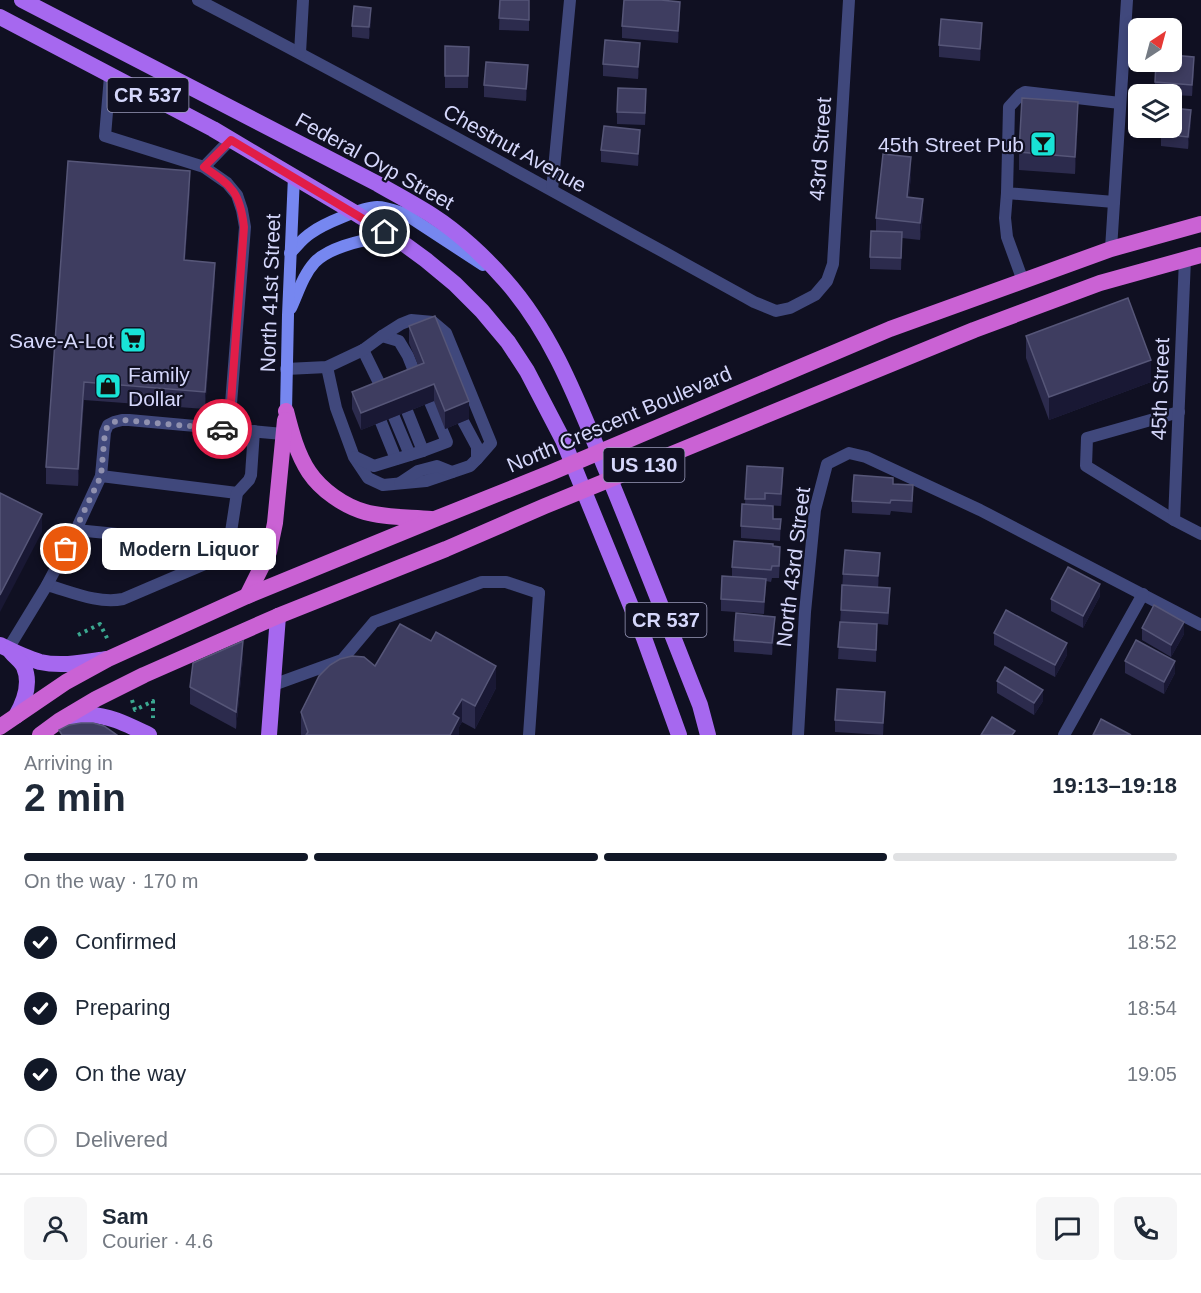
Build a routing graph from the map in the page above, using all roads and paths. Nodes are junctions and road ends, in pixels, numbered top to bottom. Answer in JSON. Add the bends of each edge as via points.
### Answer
{"nodes":[{"id":1,"x":22,"y":0,"type":"edge"},
{"id":2,"x":198,"y":0,"type":"edge"},
{"id":3,"x":303,"y":0,"type":"edge"},
{"id":4,"x":570,"y":0,"type":"edge"},
{"id":5,"x":849,"y":0,"type":"edge"},
{"id":6,"x":1127,"y":0,"type":"edge"},
{"id":7,"x":0,"y":17,"type":"edge"},
{"id":8,"x":300,"y":53,"type":"junction"},
{"id":9,"x":110,"y":76,"type":"junction"},
{"id":10,"x":1120,"y":103,"type":"junction"},
{"id":11,"x":231,"y":140,"type":"junction"},
{"id":12,"x":204,"y":167,"type":"junction"},
{"id":13,"x":294,"y":176,"type":"junction"},
{"id":14,"x":552,"y":190,"type":"junction"},
{"id":15,"x":1007,"y":193,"type":"junction"},
{"id":16,"x":1114,"y":202,"type":"junction"},
{"id":17,"x":355,"y":213,"type":"junction"},
{"id":18,"x":1201,"y":224,"type":"edge"},
{"id":19,"x":400,"y":241,"type":"junction"},
{"id":20,"x":1111,"y":249,"type":"junction"},
{"id":21,"x":290,"y":253,"type":"junction"},
{"id":22,"x":1193,"y":257,"type":"edge"},
{"id":23,"x":504,"y":278,"type":"junction"},
{"id":24,"x":1023,"y":281,"type":"junction"},
{"id":25,"x":815,"y":295,"type":"joint"},
{"id":26,"x":288,"y":315,"type":"junction"},
{"id":27,"x":406,"y":322,"type":"junction"},
{"id":28,"x":382,"y":336,"type":"junction"},
{"id":29,"x":424,"y":337,"type":"edge"},
{"id":30,"x":363,"y":350,"type":"junction"},
{"id":31,"x":327,"y":367,"type":"junction"},
{"id":32,"x":286,"y":369,"type":"junction"},
{"id":33,"x":378,"y":379,"type":"junction"},
{"id":34,"x":419,"y":382,"type":"edge"},
{"id":35,"x":391,"y":393,"type":"edge"},
{"id":36,"x":373,"y":400,"type":"edge"},
{"id":37,"x":430,"y":402,"type":"edge"},
{"id":38,"x":286,"y":411,"type":"junction"},
{"id":39,"x":407,"y":411,"type":"edge"},
{"id":40,"x":1179,"y":412,"type":"junction"},
{"id":41,"x":394,"y":417,"type":"dead end"},
{"id":42,"x":464,"y":421,"type":"dead end"},
{"id":43,"x":381,"y":422,"type":"dead end"},
{"id":44,"x":229,"y":429,"type":"junction"},
{"id":45,"x":254,"y":431,"type":"junction"},
{"id":46,"x":283,"y":434,"type":"junction"},
{"id":47,"x":423,"y":451,"type":"junction"},
{"id":48,"x":410,"y":455,"type":"junction"},
{"id":49,"x":354,"y":457,"type":"junction"},
{"id":50,"x":396,"y":459,"type":"junction"},
{"id":51,"x":477,"y":459,"type":"junction"},
{"id":52,"x":101,"y":476,"type":"junction"},
{"id":53,"x":237,"y":493,"type":"junction"},
{"id":54,"x":435,"y":519,"type":"junction"},
{"id":55,"x":1174,"y":520,"type":"junction"},
{"id":56,"x":76,"y":530,"type":"junction"},
{"id":57,"x":1201,"y":534,"type":"edge"},
{"id":58,"x":230,"y":545,"type":"junction"},
{"id":59,"x":47,"y":585,"type":"junction"},
{"id":60,"x":1143,"y":594,"type":"junction"},
{"id":61,"x":248,"y":596,"type":"junction"},
{"id":62,"x":278,"y":616,"type":"junction"},
{"id":63,"x":1201,"y":625,"type":"edge"},
{"id":64,"x":104,"y":631,"type":"dead end"},
{"id":65,"x":78,"y":635,"type":"dead end"},
{"id":66,"x":4,"y":647,"type":"edge"},
{"id":67,"x":108,"y":659,"type":"junction"},
{"id":68,"x":273,"y":685,"type":"junction"},
{"id":69,"x":135,"y":710,"type":"dead end"},
{"id":70,"x":16,"y":716,"type":"junction"},
{"id":71,"x":154,"y":719,"type":"dead end"},
{"id":72,"x":59,"y":721,"type":"junction"},
{"id":73,"x":0,"y":727,"type":"edge"},
{"id":74,"x":40,"y":735,"type":"edge"},
{"id":75,"x":148,"y":735,"type":"edge"},
{"id":76,"x":269,"y":735,"type":"edge"},
{"id":77,"x":529,"y":735,"type":"edge"},
{"id":78,"x":679,"y":735,"type":"edge"},
{"id":79,"x":708,"y":735,"type":"edge"},
{"id":80,"x":798,"y":735,"type":"edge"},
{"id":81,"x":1064,"y":735,"type":"edge"}],
"edges":[{"from":1,"to":23,"type":"main road","name":"Federal Ovp Street","number":"CR 537","via":[[408,201],[454,231]]},
{"from":2,"to":8,"type":"street","name":"Chestnut Avenue"},
{"from":3,"to":8,"type":"street"},
{"from":4,"to":14,"type":"street"},
{"from":5,"to":25,"type":"street","name":"43rd Street","via":[[832,264]]},
{"from":6,"to":10,"type":"street"},
{"from":7,"to":9,"type":"main road","number":"CR 537"},
{"from":8,"to":14,"type":"street","name":"Chestnut Avenue"},
{"from":9,"to":11,"type":"main road","number":"CR 537"},
{"from":9,"to":12,"type":"street","via":[[105,136]]},
{"from":10,"to":15,"type":"street","via":[[1025,92],[1020,95],[1009,107]]},
{"from":10,"to":16,"type":"street"},
{"from":11,"to":12,"type":"street"},
{"from":11,"to":13,"type":"main road","number":"CR 537"},
{"from":12,"to":44,"type":"street","via":[[237,195],[244,227]]},
{"from":13,"to":17,"type":"main road","number":"CR 537"},
{"from":13,"to":21,"type":"main road","name":"North 41st Street"},
{"from":14,"to":25,"type":"street","name":"Chestnut Avenue","via":[[776,311]]},
{"from":15,"to":16,"type":"street"},
{"from":15,"to":24,"type":"street","via":[[1007,237]]},
{"from":16,"to":20,"type":"street"},
{"from":17,"to":19,"type":"main road","number":"CR 537"},
{"from":17,"to":21,"type":"main road","via":[[312,232]]},
{"from":17,"to":23,"type":"main road","via":[[378,207],[405,214]]},
{"from":18,"to":20,"type":"highway","name":"North Crescent Boulevard","number":"US 130"},
{"from":19,"to":26,"type":"main road","via":[[362,241],[317,260],[303,280]]},
{"from":19,"to":78,"type":"main road","number":"CR 537","via":[[482,310],[527,371],[563,440]]},
{"from":20,"to":24,"type":"highway","name":"North Crescent Boulevard","number":"US 130"},
{"from":21,"to":26,"type":"main road","name":"North 41st Street"},
{"from":22,"to":40,"type":"street","name":"45th Street"},
{"from":22,"to":62,"type":"highway","number":"US 130","via":[[1100,283],[974,330]]},
{"from":23,"to":79,"type":"main road","name":"Federal Ovp Street","number":"CR 537","via":[[528,307],[552,347],[590,429]]},
{"from":24,"to":54,"type":"highway","name":"North Crescent Boulevard","number":"US 130","via":[[879,333]]},
{"from":26,"to":32,"type":"main road","name":"North 41st Street"},
{"from":27,"to":28,"type":"street"},
{"from":27,"to":29,"type":"street"},
{"from":27,"to":51,"type":"street","via":[[433,322],[446,333],[491,443]]},
{"from":28,"to":30,"type":"street"},
{"from":28,"to":34,"type":"street","via":[[399,341]]},
{"from":30,"to":31,"type":"street"},
{"from":30,"to":33,"type":"street"},
{"from":31,"to":32,"type":"street"},
{"from":31,"to":49,"type":"street","via":[[336,408]]},
{"from":32,"to":38,"type":"main road","name":"North 41st Street"},
{"from":33,"to":35,"type":"street"},
{"from":33,"to":36,"type":"street"},
{"from":37,"to":47,"type":"street","via":[[447,441]]},
{"from":38,"to":46,"type":"highway"},
{"from":38,"to":54,"type":"highway","via":[[309,472],[337,499],[367,513]]},
{"from":39,"to":47,"type":"street"},
{"from":40,"to":55,"type":"street","name":"45th Street"},
{"from":40,"to":55,"type":"street","via":[[1087,438],[1086,466]]},
{"from":41,"to":48,"type":"street"},
{"from":42,"to":51,"type":"street","via":[[477,447]]},
{"from":43,"to":50,"type":"street"},
{"from":44,"to":45,"type":"street"},
{"from":44,"to":52,"type":"street","via":[[114,422],[105,432]]},
{"from":45,"to":46,"type":"street"},
{"from":45,"to":53,"type":"street","via":[[251,475]]},
{"from":46,"to":61,"type":"highway","via":[[269,552]]},
{"from":47,"to":48,"type":"street"},
{"from":48,"to":50,"type":"street"},
{"from":49,"to":50,"type":"street","via":[[374,466]]},
{"from":49,"to":51,"type":"street","via":[[368,477],[382,485],[426,482],[470,466]]},
{"from":52,"to":53,"type":"street"},
{"from":52,"to":56,"type":"street"},
{"from":53,"to":58,"type":"street"},
{"from":54,"to":61,"type":"highway","name":"North Crescent Boulevard","number":"US 130"},
{"from":55,"to":57,"type":"street"},
{"from":56,"to":58,"type":"street"},
{"from":56,"to":59,"type":"street"},
{"from":58,"to":59,"type":"street","via":[[219,558],[123,599],[101,600]]},
{"from":59,"to":66,"type":"street"},
{"from":60,"to":63,"type":"street","name":"North 43rd Street"},
{"from":60,"to":80,"type":"street","name":"North 43rd Street","via":[[980,510],[866,457],[849,453],[827,464],[815,510]]},
{"from":60,"to":81,"type":"street"},
{"from":61,"to":67,"type":"highway","name":"North Crescent Boulevard","number":"US 130"},
{"from":62,"to":68,"type":"main road"},
{"from":62,"to":72,"type":"highway","number":"US 130","via":[[144,675]]},
{"from":64,"to":65,"type":"path","via":[[100,624]]},
{"from":66,"to":67,"type":"main road","via":[[53,664]]},
{"from":66,"to":70,"type":"main road","via":[[24,666],[26,676],[26,692]]},
{"from":67,"to":70,"type":"highway","name":"North Crescent Boulevard","number":"US 130"},
{"from":68,"to":76,"type":"main road"},
{"from":68,"to":77,"type":"street","via":[[342,660],[374,622],[482,582],[506,582],[539,593]]},
{"from":69,"to":71,"type":"path","via":[[153,701]]},
{"from":70,"to":73,"type":"highway","number":"US 130"},
{"from":72,"to":74,"type":"highway","number":"US 130"},
{"from":72,"to":75,"type":"main road","via":[[87,714],[105,716]]}]}
